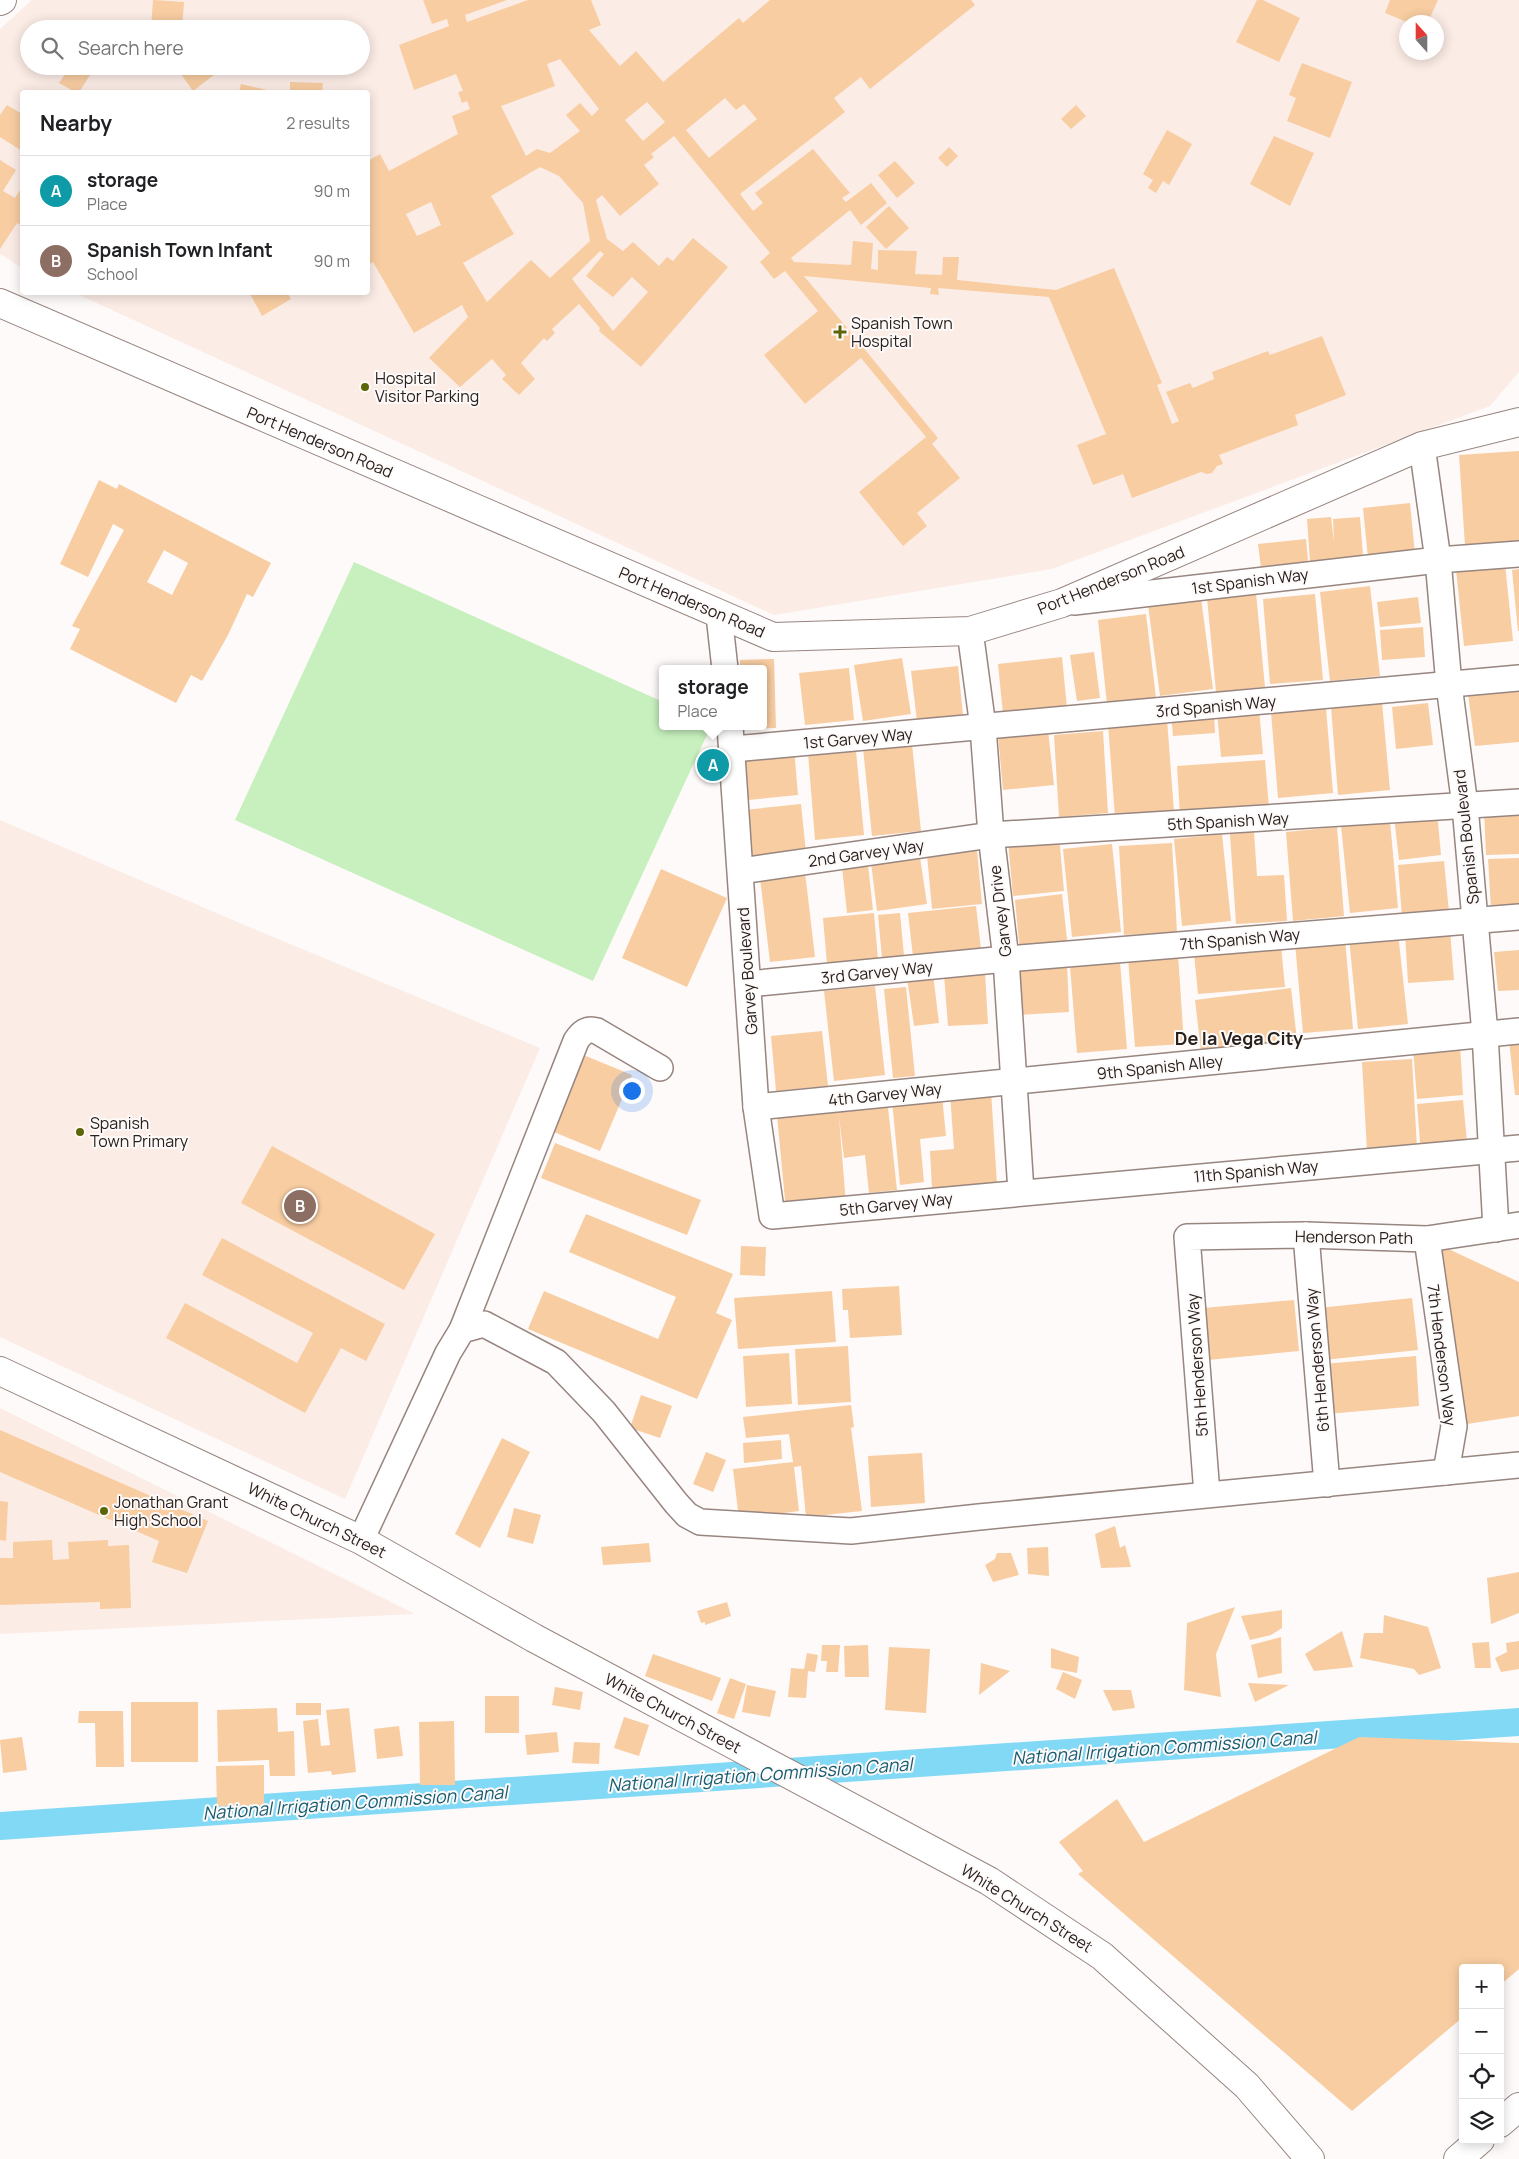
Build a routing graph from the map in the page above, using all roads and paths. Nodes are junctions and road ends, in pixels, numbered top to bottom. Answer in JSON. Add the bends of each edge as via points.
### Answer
{"nodes":[{"id":1,"x":0,"y":303,"type":"edge"},
{"id":2,"x":1519,"y":422,"type":"edge"},
{"id":3,"x":1422,"y":446,"type":"junction"},
{"id":4,"x":1519,"y":554,"type":"edge"},
{"id":5,"x":1438,"y":560,"type":"junction"},
{"id":6,"x":1062,"y":603,"type":"junction"},
{"id":7,"x":719,"y":615,"type":"junction"},
{"id":8,"x":970,"y":631,"type":"junction"},
{"id":9,"x":725,"y":665,"type":"edge"},
{"id":10,"x":1519,"y":678,"type":"edge"},
{"id":11,"x":1449,"y":685,"type":"junction"},
{"id":12,"x":983,"y":727,"type":"junction"},
{"id":13,"x":731,"y":738,"type":"edge"},
{"id":14,"x":1519,"y":802,"type":"edge"},
{"id":15,"x":1465,"y":806,"type":"junction"},
{"id":16,"x":991,"y":835,"type":"junction"},
{"id":17,"x":741,"y":871,"type":"junction"},
{"id":18,"x":1519,"y":917,"type":"edge"},
{"id":19,"x":1474,"y":919,"type":"junction"},
{"id":20,"x":1006,"y":960,"type":"junction"},
{"id":21,"x":748,"y":984,"type":"junction"},
{"id":22,"x":1519,"y":1031,"type":"edge"},
{"id":23,"x":1485,"y":1034,"type":"junction"},
{"id":24,"x":660,"y":1068,"type":"dead end"},
{"id":25,"x":1014,"y":1081,"type":"junction"},
{"id":26,"x":756,"y":1107,"type":"junction"},
{"id":27,"x":1519,"y":1148,"type":"edge"},
{"id":28,"x":1491,"y":1150,"type":"junction"},
{"id":29,"x":1021,"y":1192,"type":"junction"},
{"id":30,"x":772,"y":1216,"type":"joint"},
{"id":31,"x":1508,"y":1227,"type":"edge"},
{"id":32,"x":1187,"y":1236,"type":"joint"},
{"id":33,"x":1306,"y":1236,"type":"junction"},
{"id":34,"x":1427,"y":1239,"type":"junction"},
{"id":35,"x":462,"y":1330,"type":"junction"},
{"id":36,"x":0,"y":1371,"type":"edge"},
{"id":37,"x":1519,"y":1466,"type":"edge"},
{"id":38,"x":1446,"y":1472,"type":"junction"},
{"id":39,"x":1327,"y":1484,"type":"junction"},
{"id":40,"x":1207,"y":1494,"type":"junction"},
{"id":41,"x":361,"y":1540,"type":"junction"},
{"id":42,"x":1519,"y":2107,"type":"edge"},
{"id":43,"x":1504,"y":2120,"type":"edge"},
{"id":44,"x":1475,"y":2144,"type":"edge"},
{"id":45,"x":1310,"y":2159,"type":"edge"},
{"id":46,"x":1458,"y":2159,"type":"edge"}],
"edges":[{"from":1,"to":7,"type":"street","name":"Port Henderson Road"},
{"from":2,"to":3,"type":"street","name":"Port Henderson Road"},
{"from":3,"to":5,"type":"street","name":"Spanish Boulevard"},
{"from":3,"to":6,"type":"street","name":"Port Henderson Road"},
{"from":4,"to":5,"type":"street","name":"1st Spanish Way"},
{"from":5,"to":6,"type":"street","name":"1st Spanish Way"},
{"from":5,"to":11,"type":"street","name":"Spanish Boulevard"},
{"from":6,"to":8,"type":"street","name":"Port Henderson Road"},
{"from":7,"to":8,"type":"street","name":"Port Henderson Road","via":[[773,637]]},
{"from":7,"to":9,"type":"street"},
{"from":8,"to":12,"type":"street","name":"Garvey Drive"},
{"from":10,"to":11,"type":"street","name":"3rd Spanish Way"},
{"from":11,"to":12,"type":"street","name":"3rd Spanish Way"},
{"from":11,"to":15,"type":"street","name":"Spanish Boulevard"},
{"from":12,"to":13,"type":"street","name":"1st Garvey Way"},
{"from":12,"to":16,"type":"street","name":"Garvey Drive"},
{"from":13,"to":17,"type":"street","name":"Garvey Boulevard"},
{"from":14,"to":15,"type":"street","name":"5th Spanish Way"},
{"from":15,"to":16,"type":"street","name":"5th Spanish Way"},
{"from":15,"to":19,"type":"street","name":"Spanish Boulevard"},
{"from":16,"to":17,"type":"street","name":"2nd Garvey Way"},
{"from":16,"to":20,"type":"street","name":"Garvey Drive"},
{"from":17,"to":21,"type":"street","name":"Garvey Boulevard"},
{"from":18,"to":19,"type":"street","name":"7th Spanish Way"},
{"from":19,"to":20,"type":"street","name":"7th Spanish Way"},
{"from":19,"to":23,"type":"street","name":"Spanish Boulevard"},
{"from":20,"to":21,"type":"street","name":"3rd Garvey Way"},
{"from":20,"to":25,"type":"street","name":"Garvey Drive"},
{"from":21,"to":26,"type":"street","name":"Garvey Boulevard"},
{"from":22,"to":23,"type":"street","name":"9th Spanish Alley"},
{"from":23,"to":25,"type":"street","name":"9th Spanish Alley"},
{"from":23,"to":28,"type":"street","name":"Spanish Boulevard"},
{"from":24,"to":35,"type":"street","via":[[597,1031],[586,1030],[580,1034]]},
{"from":25,"to":26,"type":"street","name":"4th Garvey Way"},
{"from":25,"to":29,"type":"street","name":"Garvey Drive"},
{"from":26,"to":30,"type":"street","name":"Garvey Boulevard"},
{"from":27,"to":28,"type":"street","name":"11th Spanish Way"},
{"from":28,"to":29,"type":"street","name":"11th Spanish Way"},
{"from":28,"to":31,"type":"street","name":"Spanish Boulevard"},
{"from":29,"to":30,"type":"street","name":"5th Garvey Way"},
{"from":31,"to":34,"type":"street","name":"Henderson Path"},
{"from":32,"to":33,"type":"street","name":"Henderson Path"},
{"from":32,"to":40,"type":"street","name":"5th Henderson Way"},
{"from":33,"to":34,"type":"street","name":"Henderson Path"},
{"from":33,"to":39,"type":"street","name":"6th Henderson Way"},
{"from":34,"to":38,"type":"street","name":"7th Henderson Way","via":[[1454,1426]]},
{"from":35,"to":40,"type":"street","via":[[484,1324],[556,1362],[604,1412],[676,1503],[687,1515],[700,1522],[851,1531]]},
{"from":35,"to":41,"type":"street","via":[[448,1353]]},
{"from":36,"to":41,"type":"street","name":"White Church Street"},
{"from":37,"to":38,"type":"street"},
{"from":38,"to":39,"type":"street"},
{"from":39,"to":40,"type":"street"},
{"from":41,"to":45,"type":"street","name":"White Church Street","via":[[542,1642],[989,1881],[1102,1956],[1247,2086]]},
{"from":42,"to":43,"type":"street"},
{"from":44,"to":46,"type":"street"}]}
